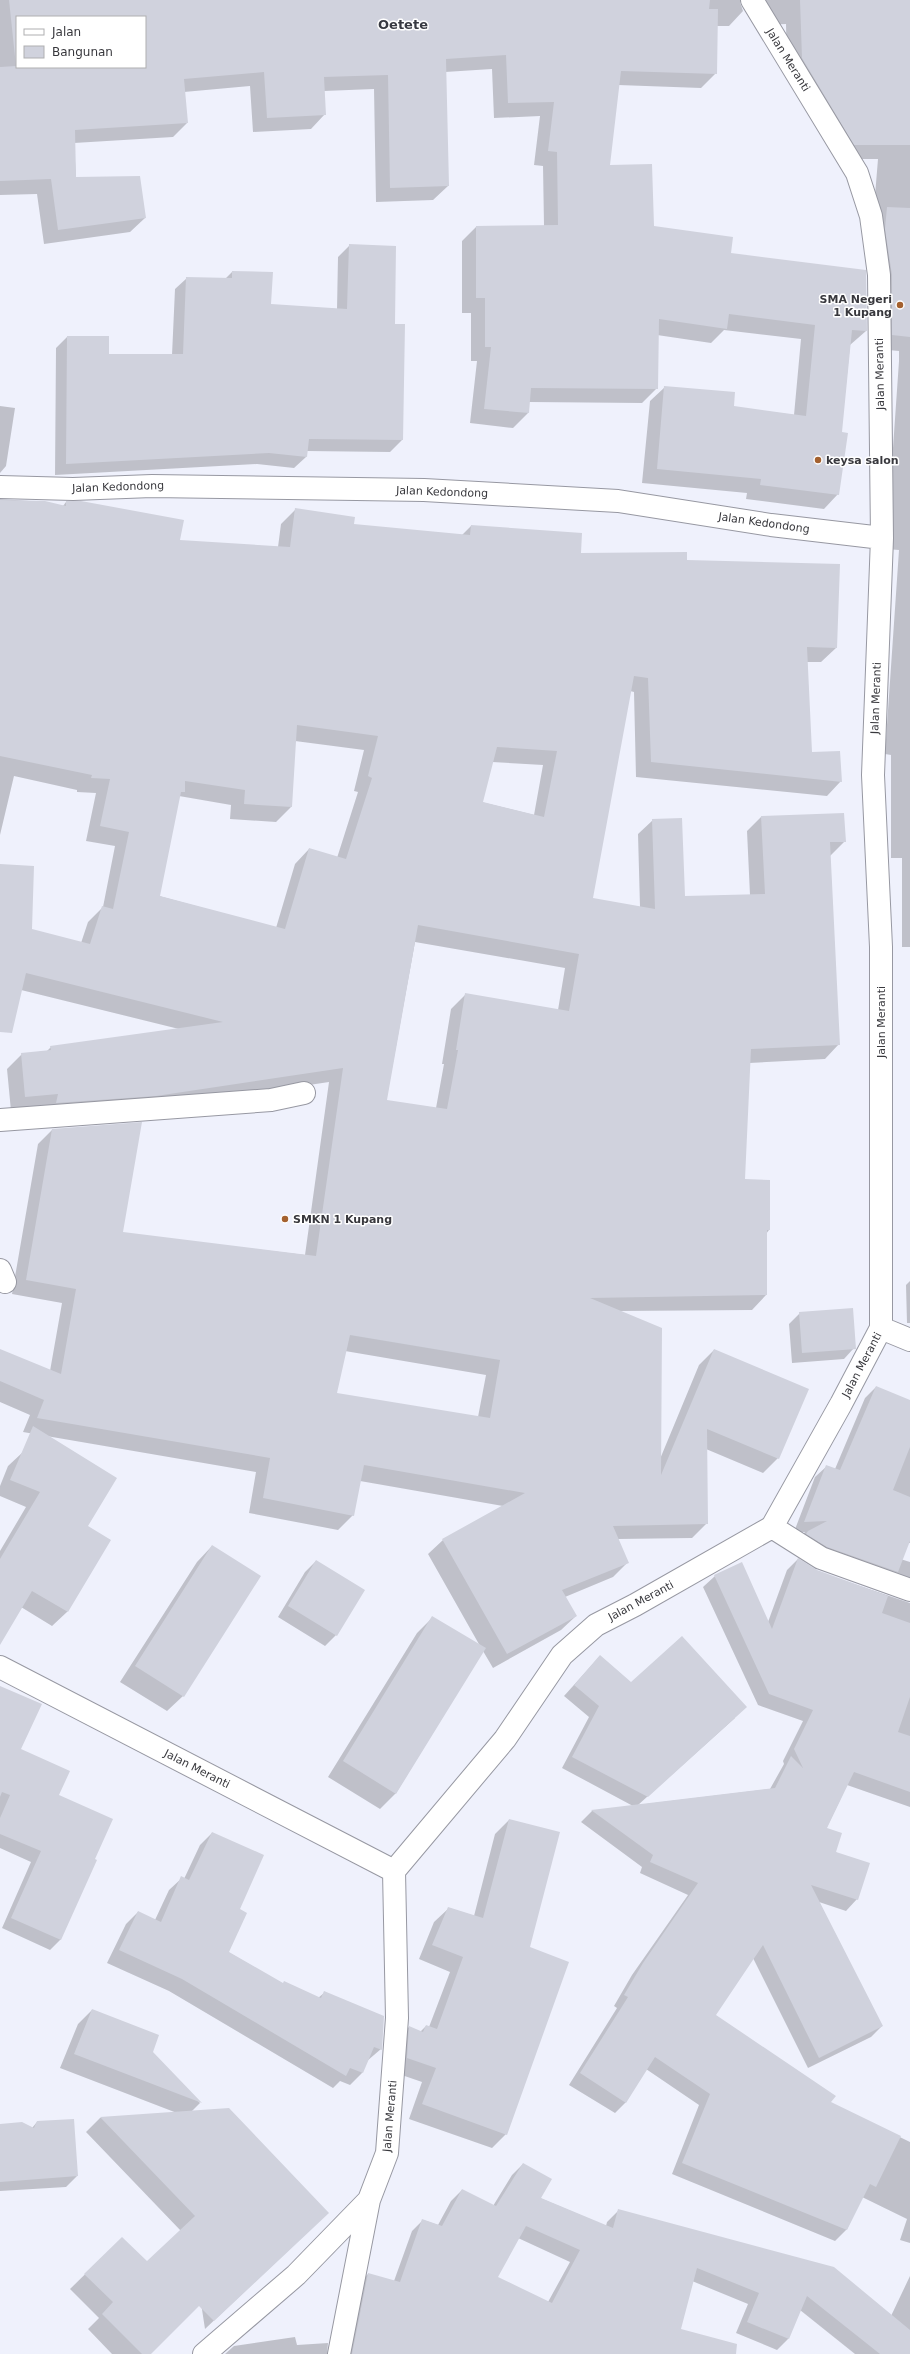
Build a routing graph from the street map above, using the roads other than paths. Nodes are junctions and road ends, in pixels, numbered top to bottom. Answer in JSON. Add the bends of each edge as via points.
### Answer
{"nodes":[{"id":1,"x":752,"y":0,"type":"edge"},
{"id":2,"x":0,"y":487,"type":"edge"},
{"id":3,"x":882,"y":538,"type":"junction"},
{"id":4,"x":304,"y":1093,"type":"dead end"},
{"id":5,"x":0,"y":1120,"type":"edge"},
{"id":6,"x":882,"y":1328,"type":"junction"},
{"id":7,"x":910,"y":1340,"type":"edge"},
{"id":8,"x":772,"y":1527,"type":"junction"},
{"id":9,"x":910,"y":1590,"type":"edge"},
{"id":10,"x":0,"y":1667,"type":"edge"},
{"id":11,"x":394,"y":1872,"type":"junction"},
{"id":12,"x":369,"y":2200,"type":"junction"},
{"id":13,"x":204,"y":2354,"type":"edge"},
{"id":14,"x":339,"y":2354,"type":"edge"}],
"edges":[{"from":1,"to":3,"type":"street","name":"Jalan Meranti","via":[[857,173],[871,216],[879,275]]},
{"from":2,"to":3,"type":"street","name":"Jalan Kedondong","via":[[73,489],[152,486],[424,490],[610,500],[771,525]]},
{"from":3,"to":6,"type":"street","name":"Jalan Meranti","via":[[873,775],[881,947]]},
{"from":4,"to":5,"type":"street","via":[[271,1100]]},
{"from":6,"to":7,"type":"street"},
{"from":6,"to":8,"type":"street","name":"Jalan Meranti"},
{"from":8,"to":9,"type":"street","via":[[821,1558]]},
{"from":8,"to":11,"type":"street","name":"Jalan Meranti","via":[[596,1625],[562,1655],[505,1739]]},
{"from":10,"to":11,"type":"street","name":"Jalan Meranti"},
{"from":11,"to":12,"type":"street","name":"Jalan Meranti","via":[[397,2018],[393,2084],[387,2153]]},
{"from":12,"to":13,"type":"street","via":[[296,2275]]},
{"from":12,"to":14,"type":"street","name":"Jalan Meranti"}]}
